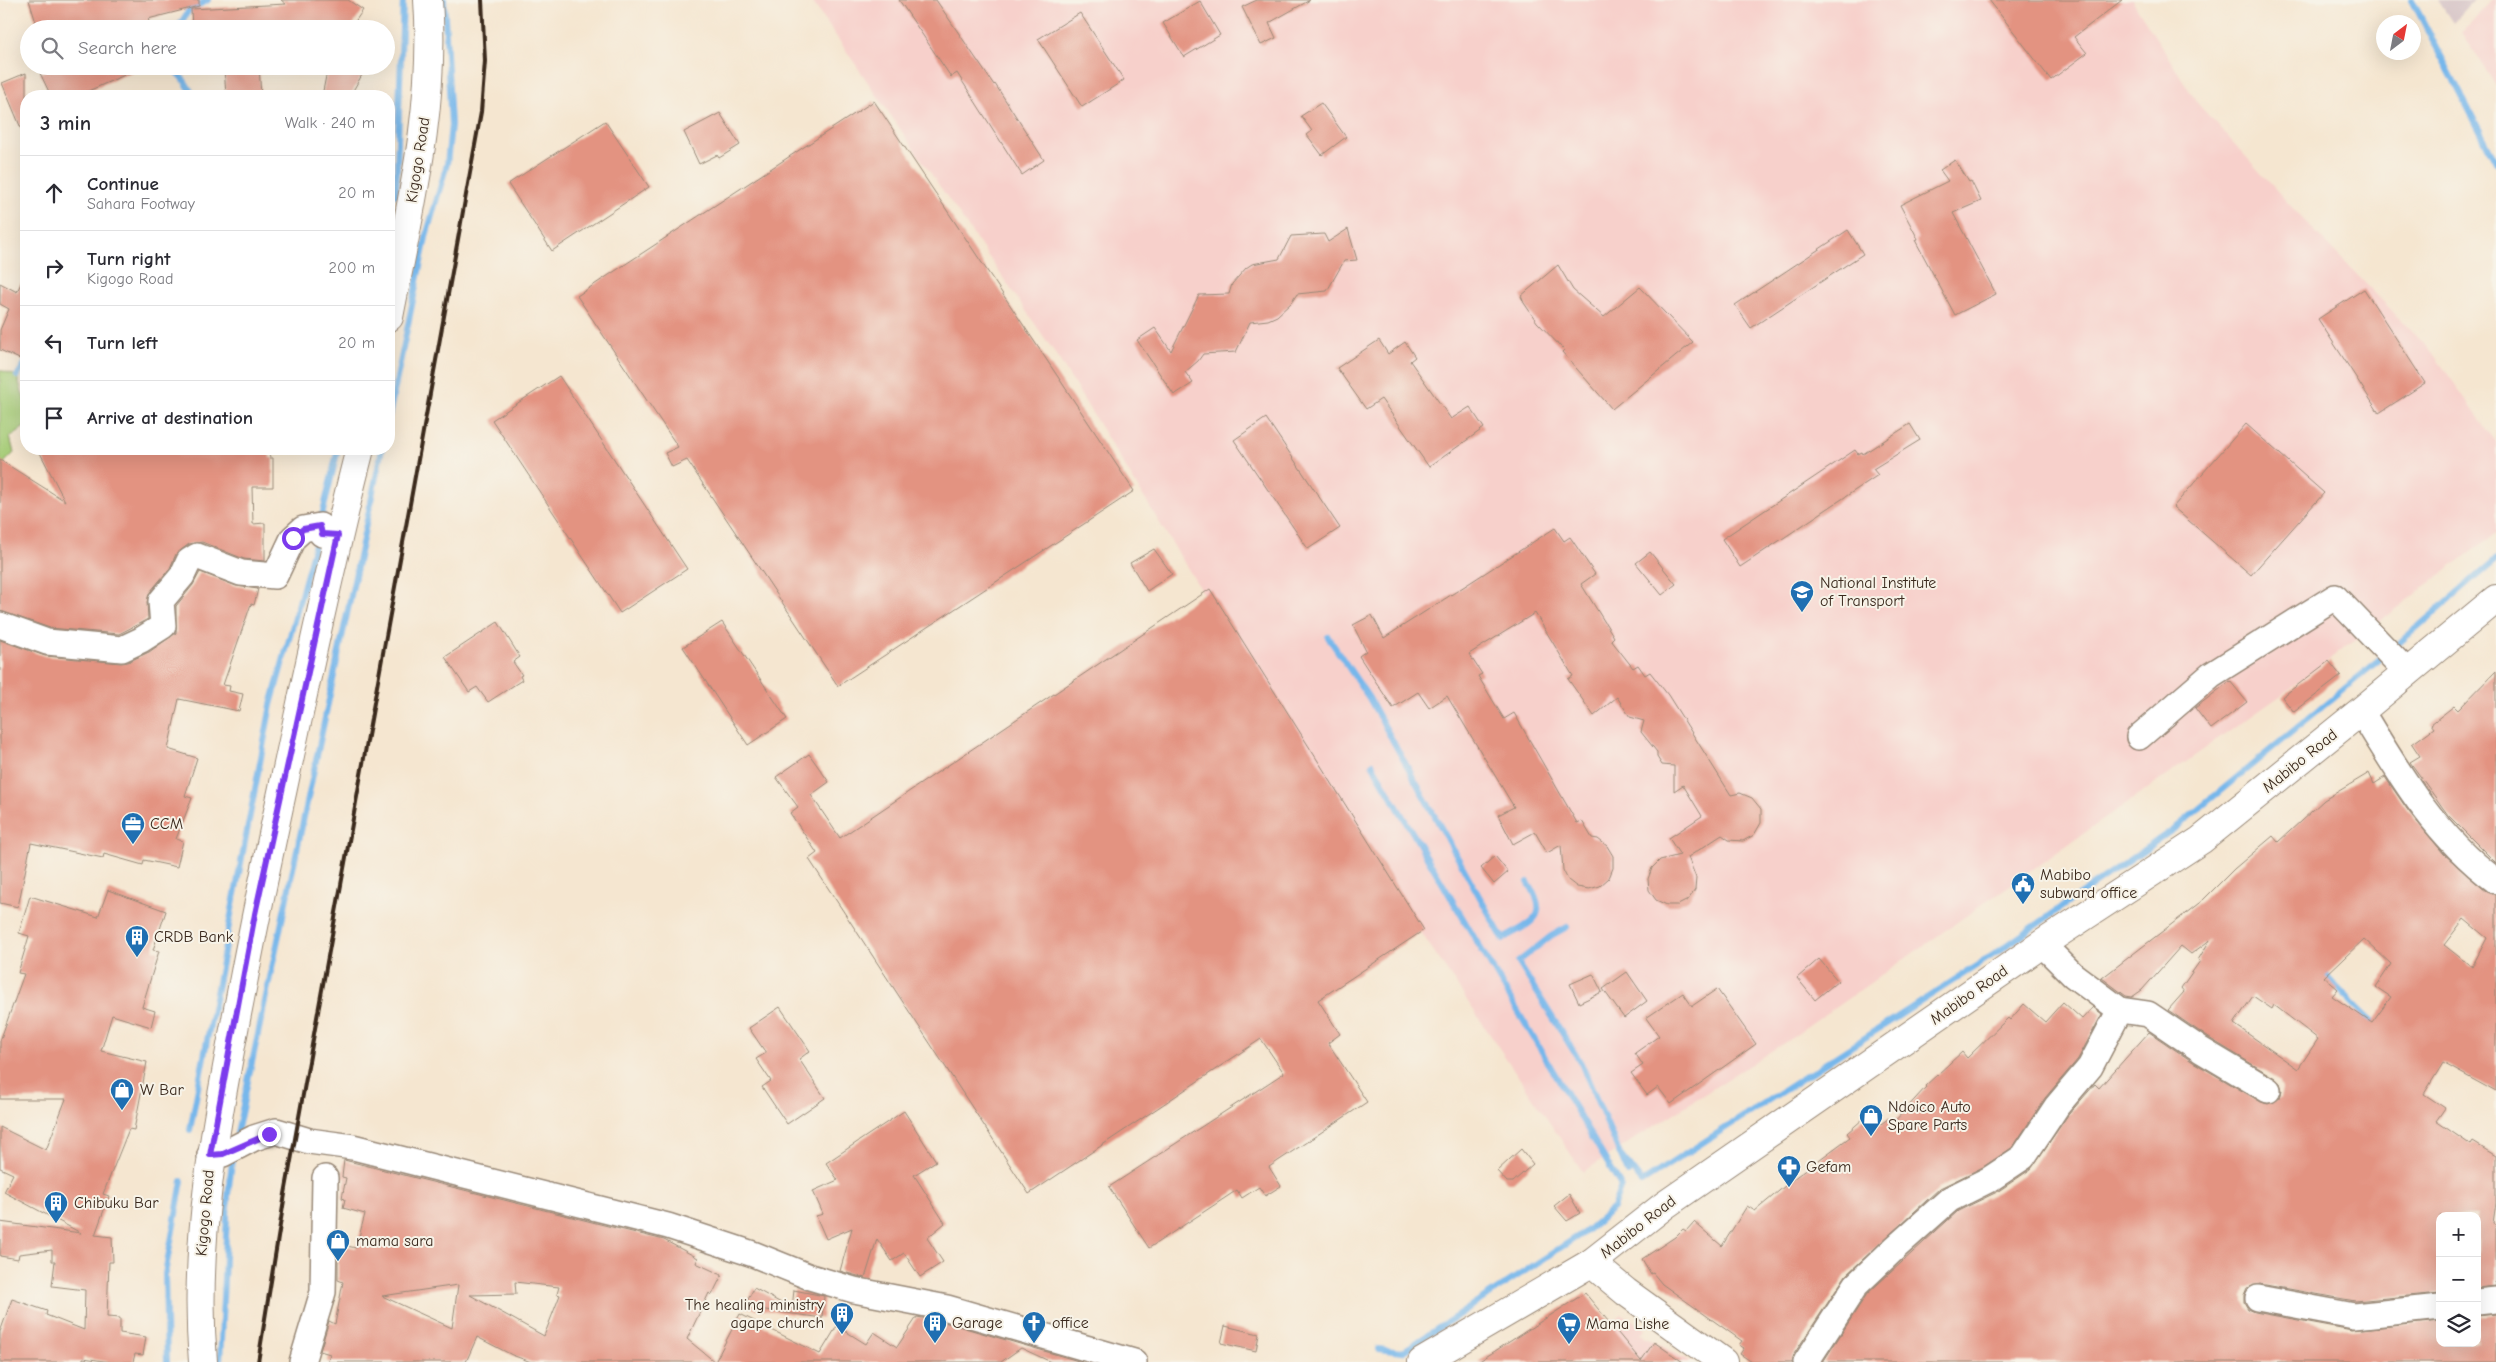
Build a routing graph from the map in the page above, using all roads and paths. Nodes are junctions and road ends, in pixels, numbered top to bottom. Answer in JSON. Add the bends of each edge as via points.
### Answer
{"nodes":[{"id":1,"x":428,"y":0,"type":"edge"},
{"id":2,"x":395,"y":286,"type":"edge"},
{"id":3,"x":358,"y":455,"type":"edge"},
{"id":4,"x":338,"y":535,"type":"junction"},
{"id":5,"x":2496,"y":599,"type":"edge"},
{"id":6,"x":0,"y":625,"type":"edge"},
{"id":7,"x":2408,"y":673,"type":"junction"},
{"id":8,"x":2361,"y":712,"type":"junction"},
{"id":9,"x":2139,"y":737,"type":"dead end"},
{"id":10,"x":2496,"y":881,"type":"edge"},
{"id":11,"x":2042,"y":944,"type":"junction"},
{"id":12,"x":2120,"y":1010,"type":"junction"},
{"id":13,"x":2268,"y":1090,"type":"dead end"},
{"id":14,"x":210,"y":1155,"type":"junction"},
{"id":15,"x":325,"y":1178,"type":"dead end"},
{"id":16,"x":1591,"y":1263,"type":"junction"},
{"id":17,"x":2258,"y":1298,"type":"dead end"},
{"id":18,"x":2496,"y":1300,"type":"edge"},
{"id":19,"x":2481,"y":1302,"type":"edge"},
{"id":20,"x":2436,"y":1307,"type":"edge"},
{"id":21,"x":203,"y":1362,"type":"edge"},
{"id":22,"x":302,"y":1362,"type":"edge"},
{"id":23,"x":1134,"y":1362,"type":"edge"},
{"id":24,"x":1422,"y":1362,"type":"edge"},
{"id":25,"x":1724,"y":1362,"type":"edge"},
{"id":26,"x":1806,"y":1362,"type":"edge"}],
"edges":[{"from":1,"to":2,"type":"main road","name":"Kigogo Road","via":[[426,112]]},
{"from":3,"to":4,"type":"main road","name":"Kigogo Road"},
{"from":4,"to":6,"type":"street","via":[[322,534],[320,526],[303,529],[293,538],[275,576],[241,573],[197,556],[189,561],[182,576],[161,601],[163,626],[122,649],[47,642]]},
{"from":4,"to":14,"type":"main road","name":"Kigogo Road","via":[[255,914]]},
{"from":5,"to":7,"type":"main road","name":"Mabibo Road"},
{"from":7,"to":8,"type":"main road","name":"Mabibo Road"},
{"from":7,"to":9,"type":"street","via":[[2335,597],[2211,675]]},
{"from":8,"to":10,"type":"street","via":[[2439,829]]},
{"from":8,"to":11,"type":"main road","name":"Mabibo Road","via":[[2201,840]]},
{"from":11,"to":12,"type":"street","via":[[2073,974]]},
{"from":11,"to":16,"type":"main road","name":"Mabibo Road","via":[[1665,1205]]},
{"from":12,"to":13,"type":"street","via":[[2148,1014]]},
{"from":12,"to":26,"type":"street","via":[[2090,1067],[2057,1106],[2023,1157],[1990,1179],[1950,1199],[1896,1246],[1856,1285]]},
{"from":14,"to":21,"type":"main road","name":"Kigogo Road","via":[[201,1239]]},
{"from":14,"to":23,"type":"street","via":[[223,1154],[276,1131],[309,1141],[352,1147],[668,1226],[854,1290],[947,1308]]},
{"from":15,"to":22,"type":"street","via":[[323,1292]]},
{"from":16,"to":24,"type":"main road","name":"Mabibo Road"},
{"from":16,"to":25,"type":"main road"},
{"from":17,"to":20,"type":"street","via":[[2354,1316]]},
{"from":18,"to":19,"type":"street"}]}
